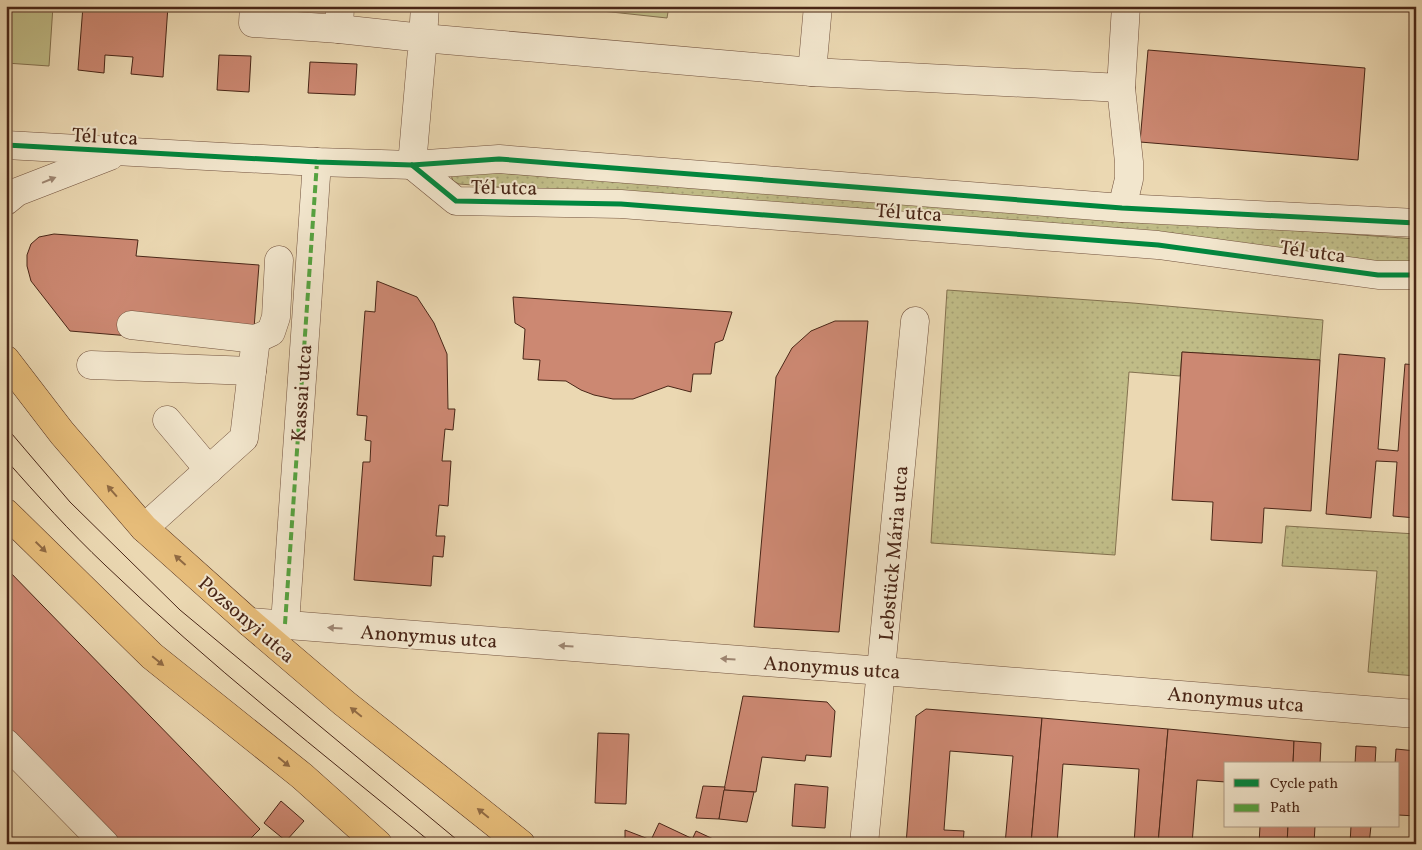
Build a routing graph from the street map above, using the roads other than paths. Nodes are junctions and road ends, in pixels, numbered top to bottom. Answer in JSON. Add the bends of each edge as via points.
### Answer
{"nodes":[{"id":1,"x":254,"y":6,"type":"edge"},
{"id":2,"x":425,"y":6,"type":"edge"},
{"id":3,"x":818,"y":6,"type":"edge"},
{"id":4,"x":1126,"y":6,"type":"edge"},
{"id":5,"x":340,"y":18,"type":"edge"},
{"id":6,"x":423,"y":38,"type":"junction"},
{"id":7,"x":812,"y":72,"type":"junction"},
{"id":8,"x":1121,"y":88,"type":"junction"},
{"id":9,"x":12,"y":143,"type":"edge"},
{"id":10,"x":119,"y":152,"type":"junction"},
{"id":11,"x":317,"y":162,"type":"junction"},
{"id":12,"x":412,"y":165,"type":"junction"},
{"id":13,"x":6,"y":201,"type":"edge"},
{"id":14,"x":1122,"y":208,"type":"junction"},
{"id":15,"x":1416,"y":223,"type":"edge"},
{"id":16,"x":279,"y":260,"type":"dead end"},
{"id":17,"x":1416,"y":275,"type":"edge"},
{"id":18,"x":915,"y":321,"type":"dead end"},
{"id":19,"x":131,"y":325,"type":"dead end"},
{"id":20,"x":256,"y":339,"type":"junction"},
{"id":21,"x":6,"y":360,"type":"edge"},
{"id":22,"x":91,"y":365,"type":"dead end"},
{"id":23,"x":252,"y":371,"type":"junction"},
{"id":24,"x":166,"y":420,"type":"dead end"},
{"id":25,"x":208,"y":470,"type":"junction"},
{"id":26,"x":6,"y":513,"type":"edge"},
{"id":27,"x":144,"y":528,"type":"junction"},
{"id":28,"x":249,"y":622,"type":"junction"},
{"id":29,"x":285,"y":624,"type":"junction"},
{"id":30,"x":882,"y":670,"type":"junction"},
{"id":31,"x":1416,"y":714,"type":"edge"},
{"id":32,"x":6,"y":743,"type":"edge"},
{"id":33,"x":369,"y":841,"type":"edge"},
{"id":34,"x":105,"y":844,"type":"edge"},
{"id":35,"x":521,"y":844,"type":"edge"},
{"id":36,"x":864,"y":844,"type":"edge"}],
"edges":[{"from":1,"to":5,"type":"street","via":[[253,23]]},
{"from":2,"to":6,"type":"street"},
{"from":3,"to":7,"type":"street"},
{"from":4,"to":8,"type":"street"},
{"from":5,"to":6,"type":"street"},
{"from":6,"to":7,"type":"street"},
{"from":6,"to":12,"type":"street"},
{"from":7,"to":8,"type":"street"},
{"from":8,"to":14,"type":"street","via":[[1129,162],[1129,179]]},
{"from":9,"to":10,"type":"street","name":"Tél utca"},
{"from":10,"to":11,"type":"street","name":"Tél utca"},
{"from":13,"to":10,"type":"street","one_way":true,"via":[[17,192]]},
{"from":11,"to":12,"type":"street","name":"Tél utca"},
{"from":11,"to":29,"type":"street","name":"Kassai utca"},
{"from":12,"to":14,"type":"street","name":"Tél utca","via":[[499,159]]},
{"from":12,"to":17,"type":"street","name":"Tél utca","via":[[456,201],[621,204],[1148,244],[1378,275]]},
{"from":14,"to":15,"type":"street","name":"Tél utca"},
{"from":16,"to":20,"type":"street","via":[[276,318],[271,332]]},
{"from":18,"to":30,"type":"street","name":"Lebstück Mária utca"},
{"from":19,"to":20,"type":"street"},
{"from":20,"to":23,"type":"street"},
{"from":27,"to":21,"type":"main road","name":"Pozsonyi utca","one_way":true},
{"from":22,"to":23,"type":"street"},
{"from":23,"to":25,"type":"street","via":[[244,438]]},
{"from":24,"to":25,"type":"street"},
{"from":25,"to":27,"type":"street"},
{"from":26,"to":33,"type":"main road","one_way":true,"via":[[152,656],[302,776]]},
{"from":28,"to":27,"type":"main road","name":"Pozsonyi utca","one_way":true},
{"from":28,"to":29,"type":"street","name":"Anonymus utca"},
{"from":35,"to":28,"type":"main road","name":"Pozsonyi utca","one_way":true},
{"from":30,"to":29,"type":"street","name":"Anonymus utca","one_way":true},
{"from":30,"to":31,"type":"street","name":"Anonymus utca"},
{"from":30,"to":36,"type":"street","name":"Lebstück Mária utca"},
{"from":32,"to":34,"type":"street"}]}
